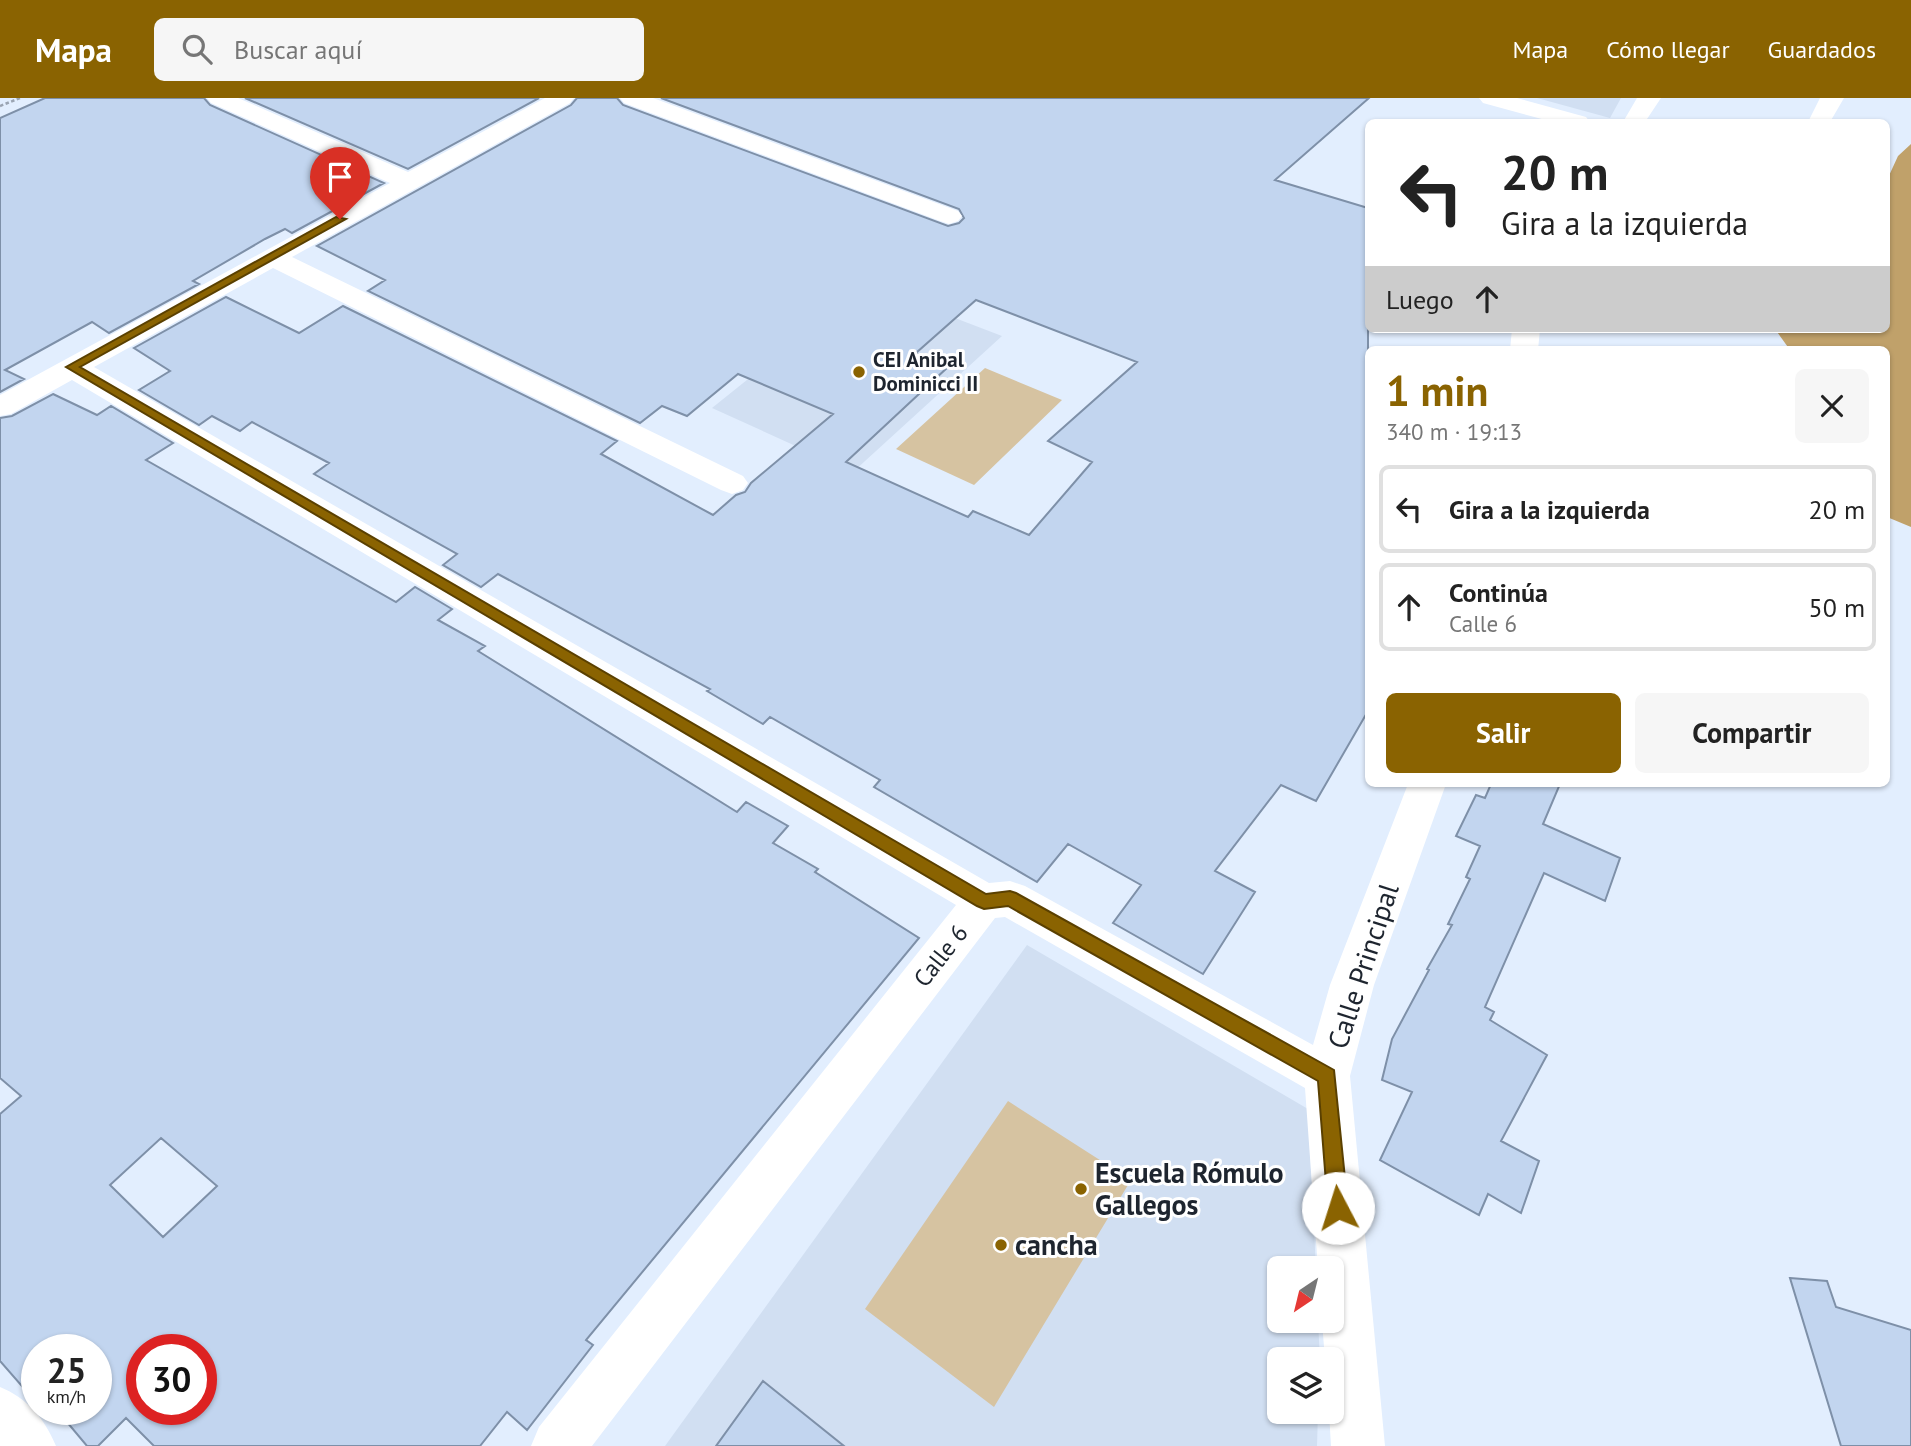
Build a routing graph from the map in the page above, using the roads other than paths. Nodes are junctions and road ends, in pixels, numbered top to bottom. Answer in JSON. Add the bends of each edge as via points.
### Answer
{"nodes":[{"id":1,"x":219,"y":98,"type":"edge"},
{"id":2,"x":562,"y":98,"type":"edge"},
{"id":3,"x":632,"y":98,"type":"edge"},
{"id":4,"x":1491,"y":98,"type":"edge"},
{"id":5,"x":1649,"y":98,"type":"edge"},
{"id":6,"x":1832,"y":98,"type":"edge"},
{"id":7,"x":1567,"y":119,"type":"edge"},
{"id":8,"x":1636,"y":119,"type":"edge"},
{"id":9,"x":1821,"y":119,"type":"edge"},
{"id":10,"x":410,"y":181,"type":"junction"},
{"id":11,"x":949,"y":216,"type":"dead end"},
{"id":12,"x":271,"y":257,"type":"junction"},
{"id":13,"x":72,"y":367,"type":"junction"},
{"id":14,"x":0,"y":407,"type":"edge"},
{"id":15,"x":732,"y":483,"type":"dead end"},
{"id":16,"x":1426,"y":787,"type":"edge"},
{"id":17,"x":984,"y":901,"type":"junction"},
{"id":18,"x":1327,"y":1076,"type":"junction"},
{"id":19,"x":0,"y":1414,"type":"edge"},
{"id":20,"x":29,"y":1446,"type":"edge"},
{"id":21,"x":558,"y":1446,"type":"edge"},
{"id":22,"x":1358,"y":1446,"type":"edge"}],
"edges":[{"from":1,"to":10,"type":"street"},
{"from":2,"to":10,"type":"street"},
{"from":3,"to":11,"type":"street"},
{"from":4,"to":7,"type":"street"},
{"from":5,"to":8,"type":"street"},
{"from":6,"to":9,"type":"street"},
{"from":10,"to":12,"type":"street"},
{"from":12,"to":13,"type":"street"},
{"from":12,"to":15,"type":"street"},
{"from":13,"to":14,"type":"street"},
{"from":13,"to":17,"type":"street","name":"Calle 6"},
{"from":16,"to":18,"type":"street","name":"Calle Principal","via":[[1352,985]]},
{"from":17,"to":18,"type":"street","via":[[1010,899]]},
{"from":17,"to":21,"type":"street","name":"Calle 6"},
{"from":18,"to":22,"type":"street","name":"Calle Principal"},
{"from":19,"to":20,"type":"street"}]}
